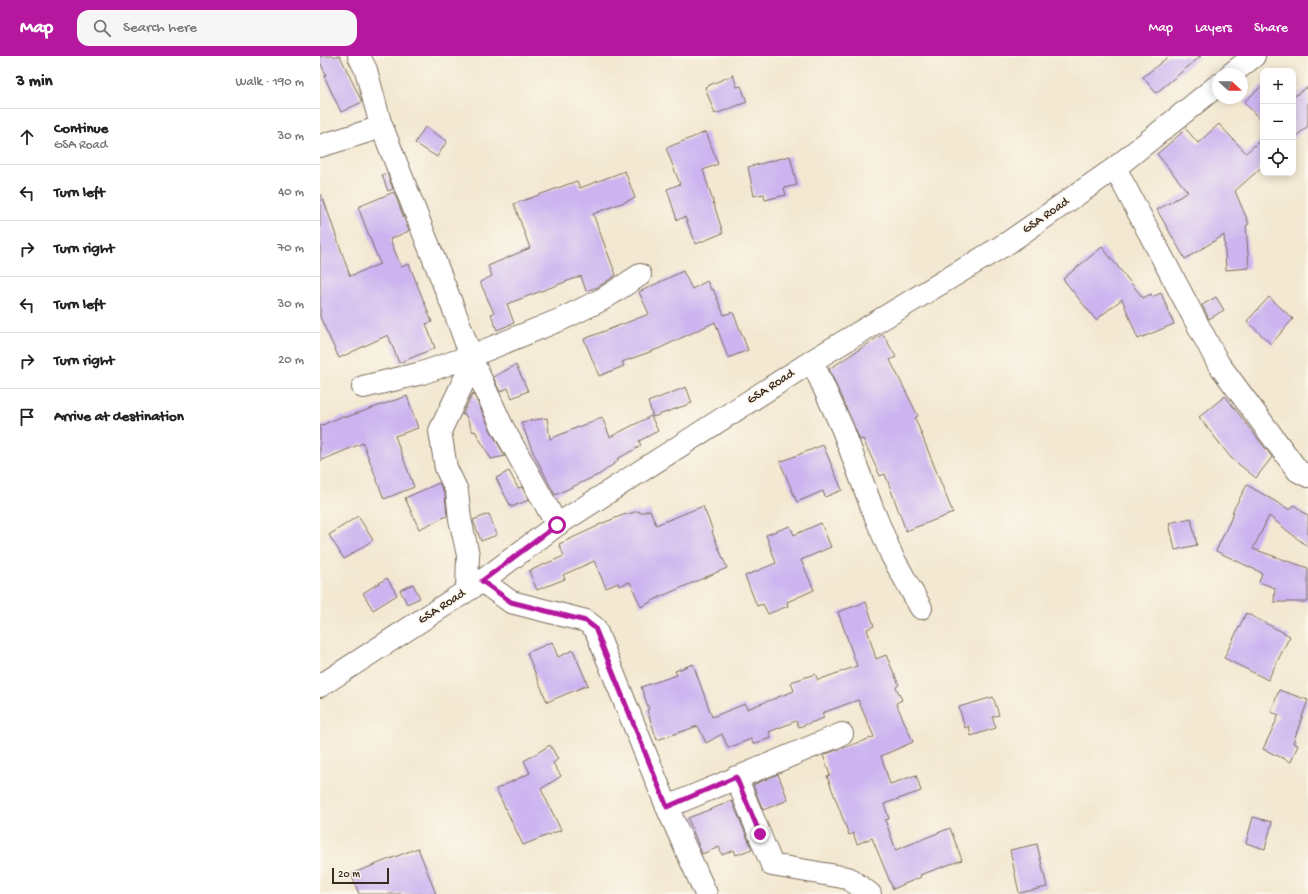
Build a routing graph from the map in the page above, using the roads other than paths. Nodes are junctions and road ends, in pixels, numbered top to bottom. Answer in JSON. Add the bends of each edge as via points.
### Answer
{"nodes":[{"id":1,"x":358,"y":56,"type":"edge"},
{"id":2,"x":1254,"y":56,"type":"edge"},
{"id":3,"x":1239,"y":68,"type":"edge"},
{"id":4,"x":1212,"y":90,"type":"edge"},
{"id":5,"x":382,"y":127,"type":"junction"},
{"id":6,"x":320,"y":146,"type":"edge"},
{"id":7,"x":1115,"y":168,"type":"junction"},
{"id":8,"x":640,"y":275,"type":"dead end"},
{"id":9,"x":472,"y":359,"type":"junction"},
{"id":10,"x":812,"y":361,"type":"junction"},
{"id":11,"x":363,"y":387,"type":"dead end"},
{"id":12,"x":1308,"y":476,"type":"edge"},
{"id":13,"x":557,"y":525,"type":"junction"},
{"id":14,"x":475,"y":586,"type":"junction"},
{"id":15,"x":921,"y":608,"type":"dead end"},
{"id":16,"x":320,"y":686,"type":"edge"},
{"id":17,"x":842,"y":734,"type":"dead end"},
{"id":18,"x":736,"y":777,"type":"junction"},
{"id":19,"x":667,"y":807,"type":"junction"},
{"id":20,"x":706,"y":894,"type":"edge"},
{"id":21,"x":870,"y":894,"type":"edge"}],
"edges":[{"from":1,"to":5,"type":"street","via":[[366,70]]},
{"from":2,"to":3,"type":"street"},
{"from":4,"to":7,"type":"street","name":"GSA Road"},
{"from":5,"to":6,"type":"street"},
{"from":5,"to":9,"type":"street"},
{"from":7,"to":10,"type":"street","name":"GSA Road","via":[[1009,242]]},
{"from":7,"to":12,"type":"street","via":[[1218,363],[1298,471]]},
{"from":8,"to":9,"type":"street","via":[[603,299],[562,320]]},
{"from":9,"to":11,"type":"street"},
{"from":9,"to":13,"type":"street","via":[[502,426]]},
{"from":9,"to":14,"type":"street","via":[[440,431],[446,468],[457,491],[460,519]]},
{"from":10,"to":13,"type":"street","name":"GSA Road"},
{"from":10,"to":15,"type":"street","via":[[843,430],[889,549]]},
{"from":13,"to":14,"type":"street","name":"GSA Road"},
{"from":14,"to":16,"type":"street","name":"GSA Road"},
{"from":14,"to":19,"type":"street","via":[[511,602],[586,621],[595,628]]},
{"from":17,"to":18,"type":"street"},
{"from":18,"to":19,"type":"street"},
{"from":18,"to":21,"type":"street","via":[[772,865],[848,878]]},
{"from":19,"to":20,"type":"street"}]}
